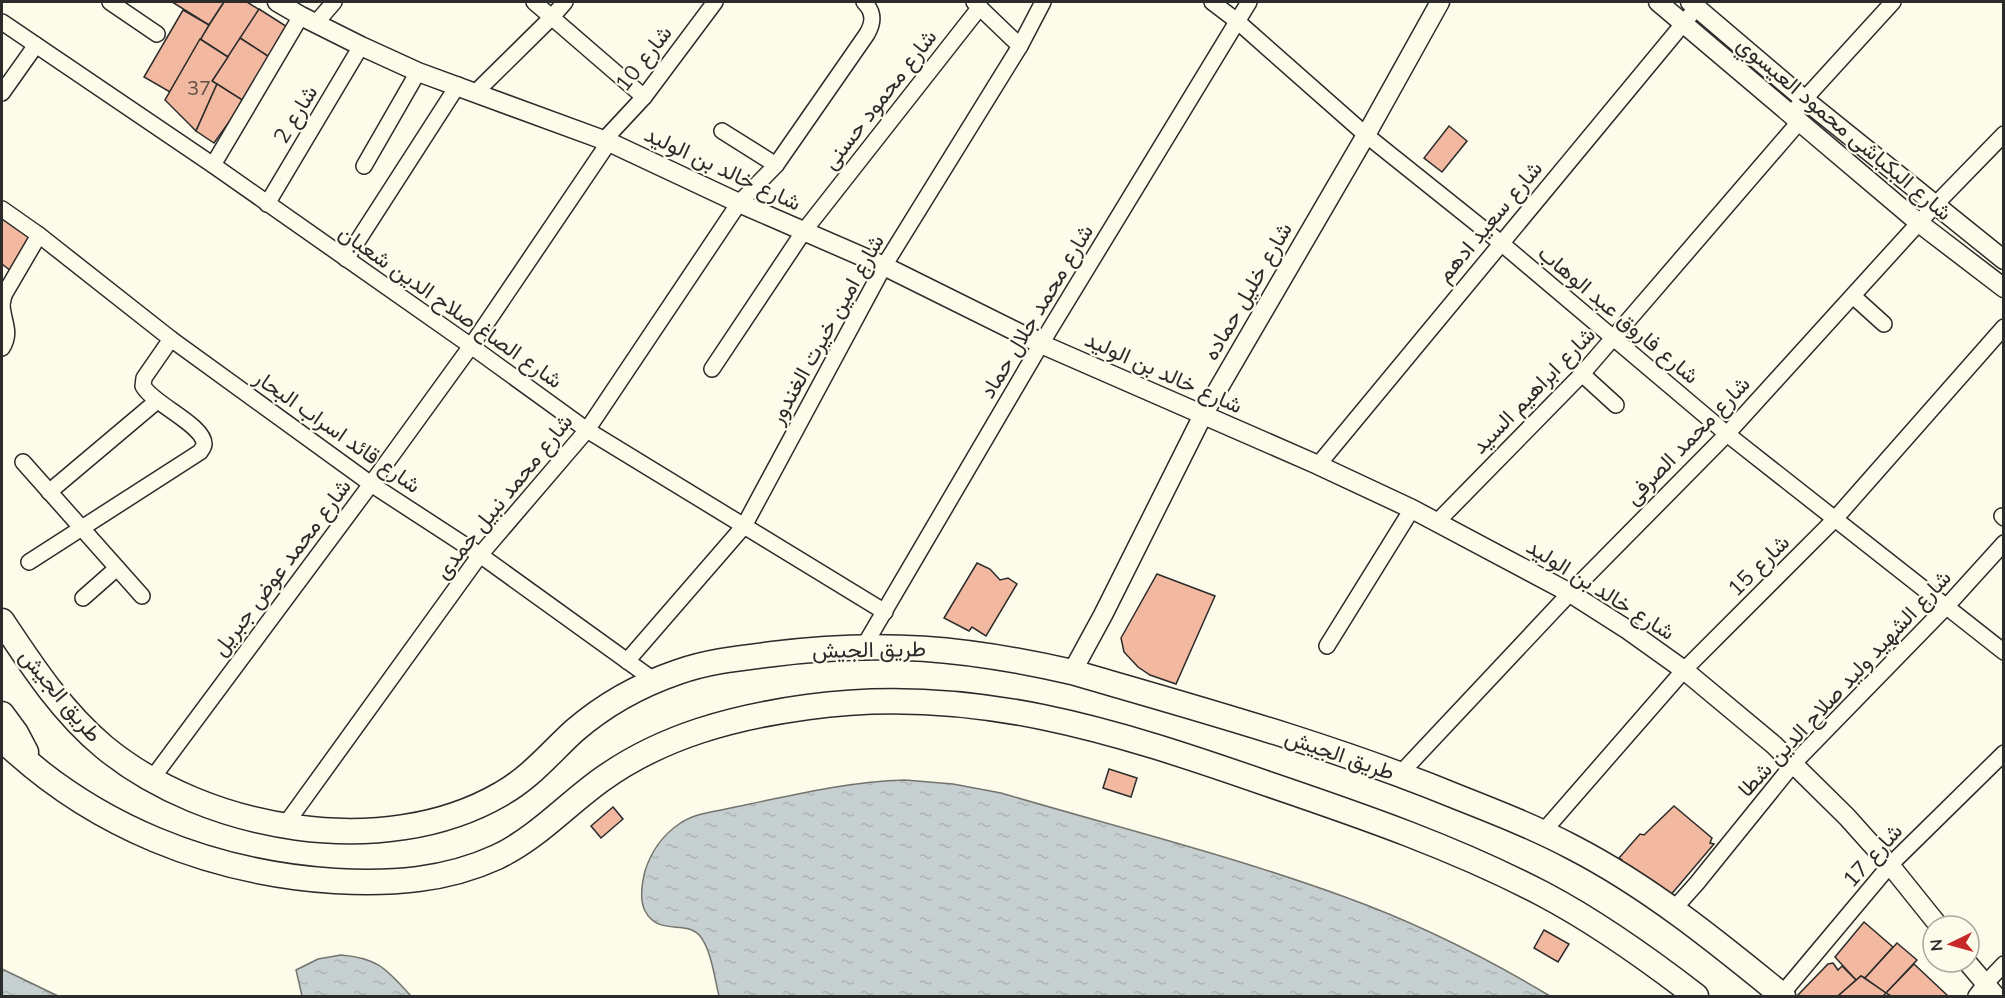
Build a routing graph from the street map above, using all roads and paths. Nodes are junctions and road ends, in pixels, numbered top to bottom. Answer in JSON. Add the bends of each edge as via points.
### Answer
{"nodes":[{"id":1,"x":110,"y":2,"type":"edge"},
{"id":2,"x":278,"y":2,"type":"edge"},
{"id":3,"x":334,"y":2,"type":"edge"},
{"id":4,"x":534,"y":2,"type":"edge"},
{"id":5,"x":565,"y":2,"type":"edge"},
{"id":6,"x":715,"y":2,"type":"edge"},
{"id":7,"x":864,"y":2,"type":"edge"},
{"id":8,"x":1043,"y":2,"type":"edge"},
{"id":9,"x":1212,"y":2,"type":"edge"},
{"id":10,"x":1249,"y":2,"type":"edge"},
{"id":11,"x":1440,"y":2,"type":"edge"},
{"id":12,"x":1658,"y":2,"type":"edge"},
{"id":13,"x":1893,"y":2,"type":"edge"},
{"id":14,"x":977,"y":4,"type":"edge"},
{"id":15,"x":1693,"y":4,"type":"edge"},
{"id":16,"x":551,"y":18,"type":"junction"},
{"id":17,"x":309,"y":20,"type":"junction"},
{"id":18,"x":1237,"y":21,"type":"junction"},
{"id":19,"x":2,"y":22,"type":"edge"},
{"id":20,"x":1683,"y":23,"type":"junction"},
{"id":21,"x":157,"y":34,"type":"dead end"},
{"id":22,"x":36,"y":45,"type":"junction"},
{"id":23,"x":361,"y":46,"type":"junction"},
{"id":24,"x":1020,"y":46,"type":"junction"},
{"id":25,"x":418,"y":72,"type":"junction"},
{"id":26,"x":458,"y":85,"type":"junction"},
{"id":27,"x":476,"y":92,"type":"junction"},
{"id":28,"x":2,"y":93,"type":"edge"},
{"id":29,"x":644,"y":97,"type":"junction"},
{"id":30,"x":1804,"y":99,"type":"junction"},
{"id":31,"x":1794,"y":119,"type":"junction"},
{"id":32,"x":722,"y":131,"type":"dead end"},
{"id":33,"x":2004,"y":134,"type":"edge"},
{"id":34,"x":1366,"y":135,"type":"junction"},
{"id":35,"x":607,"y":141,"type":"junction"},
{"id":36,"x":213,"y":165,"type":"junction"},
{"id":37,"x":776,"y":165,"type":"junction"},
{"id":38,"x":364,"y":166,"type":"dead end"},
{"id":39,"x":738,"y":202,"type":"junction"},
{"id":40,"x":267,"y":204,"type":"junction"},
{"id":41,"x":1935,"y":205,"type":"junction"},
{"id":42,"x":2,"y":209,"type":"edge"},
{"id":43,"x":1918,"y":223,"type":"junction"},
{"id":44,"x":804,"y":231,"type":"junction"},
{"id":45,"x":39,"y":234,"type":"junction"},
{"id":46,"x":1501,"y":243,"type":"junction"},
{"id":47,"x":346,"y":259,"type":"junction"},
{"id":48,"x":2004,"y":260,"type":"edge"},
{"id":49,"x":885,"y":266,"type":"junction"},
{"id":50,"x":2004,"y":288,"type":"edge"},
{"id":51,"x":1853,"y":296,"type":"junction"},
{"id":52,"x":2,"y":305,"type":"edge"},
{"id":53,"x":1884,"y":324,"type":"dead end"},
{"id":54,"x":2004,"y":327,"type":"edge"},
{"id":55,"x":171,"y":339,"type":"junction"},
{"id":56,"x":1613,"y":339,"type":"junction"},
{"id":57,"x":1041,"y":344,"type":"junction"},
{"id":58,"x":471,"y":346,"type":"junction"},
{"id":59,"x":2,"y":348,"type":"edge"},
{"id":60,"x":712,"y":369,"type":"dead end"},
{"id":61,"x":1582,"y":374,"type":"junction"},
{"id":62,"x":157,"y":401,"type":"junction"},
{"id":63,"x":1616,"y":405,"type":"dead end"},
{"id":64,"x":1203,"y":415,"type":"junction"},
{"id":65,"x":587,"y":430,"type":"junction"},
{"id":66,"x":1727,"y":434,"type":"junction"},
{"id":67,"x":23,"y":462,"type":"dead end"},
{"id":68,"x":1318,"y":465,"type":"junction"},
{"id":69,"x":371,"y":484,"type":"junction"},
{"id":70,"x":49,"y":492,"type":"junction"},
{"id":71,"x":1412,"y":509,"type":"junction"},
{"id":72,"x":1834,"y":520,"type":"junction"},
{"id":73,"x":1437,"y":522,"type":"junction"},
{"id":74,"x":744,"y":526,"type":"junction"},
{"id":75,"x":82,"y":529,"type":"junction"},
{"id":76,"x":2004,"y":543,"type":"edge"},
{"id":77,"x":480,"y":555,"type":"junction"},
{"id":78,"x":29,"y":562,"type":"dead end"},
{"id":79,"x":117,"y":568,"type":"junction"},
{"id":80,"x":1570,"y":593,"type":"junction"},
{"id":81,"x":142,"y":596,"type":"dead end"},
{"id":82,"x":83,"y":598,"type":"dead end"},
{"id":83,"x":1946,"y":607,"type":"junction"},
{"id":84,"x":885,"y":612,"type":"junction"},
{"id":85,"x":2,"y":621,"type":"edge"},
{"id":86,"x":864,"y":646,"type":"junction"},
{"id":87,"x":1328,"y":646,"type":"dead end"},
{"id":88,"x":2,"y":649,"type":"edge"},
{"id":89,"x":2004,"y":652,"type":"edge"},
{"id":90,"x":627,"y":661,"type":"junction"},
{"id":91,"x":1684,"y":670,"type":"junction"},
{"id":92,"x":1072,"y":672,"type":"junction"},
{"id":93,"x":655,"y":681,"type":"junction"},
{"id":94,"x":66,"y":708,"type":"junction"},
{"id":95,"x":2,"y":714,"type":"edge"},
{"id":96,"x":2,"y":740,"type":"edge"},
{"id":97,"x":2004,"y":753,"type":"edge"},
{"id":98,"x":1794,"y":764,"type":"junction"},
{"id":99,"x":32,"y":767,"type":"junction"},
{"id":100,"x":1400,"y":774,"type":"junction"},
{"id":101,"x":151,"y":780,"type":"junction"},
{"id":102,"x":285,"y":825,"type":"junction"},
{"id":103,"x":1542,"y":833,"type":"junction"},
{"id":104,"x":1890,"y":865,"type":"junction"},
{"id":105,"x":1672,"y":911,"type":"junction"},
{"id":106,"x":1929,"y":914,"type":"edge"},
{"id":107,"x":2004,"y":964,"type":"edge"},
{"id":108,"x":1975,"y":974,"type":"edge"},
{"id":109,"x":1986,"y":992,"type":"edge"},
{"id":110,"x":1696,"y":996,"type":"edge"},
{"id":111,"x":1782,"y":996,"type":"edge"}],
"edges":[{"from":1,"to":21,"type":"street"},
{"from":2,"to":17,"type":"street","name":"شارع خالد بن الوليد"},
{"from":3,"to":17,"type":"street"},
{"from":4,"to":16,"type":"street"},
{"from":5,"to":16,"type":"street"},
{"from":6,"to":29,"type":"street","name":"شارع 10"},
{"from":7,"to":37,"type":"street","name":"شارع محمد نبيل حمدى","via":[[869,7],[872,26]]},
{"from":8,"to":24,"type":"street","name":"شارع امين خيرت الغندور"},
{"from":9,"to":18,"type":"street","name":"شارع فاروق عبد الوهاب"},
{"from":10,"to":18,"type":"street","name":"شارع محمد جلال حماد"},
{"from":11,"to":34,"type":"street","name":"شارع خليل حماده"},
{"from":12,"to":20,"type":"street","name":"شارع البكباشى محمود العيسوي"},
{"from":13,"to":30,"type":"street","name":"شارع ابراهيم السيد"},
{"from":14,"to":24,"type":"street"},
{"from":14,"to":44,"type":"street","name":"شارع محمود حسنى"},
{"from":15,"to":20,"type":"street","name":"شارع سعيد ادهم"},
{"from":15,"to":30,"type":"street","name":"شارع البكباشى محمود العيسوي"},
{"from":16,"to":27,"type":"street"},
{"from":16,"to":29,"type":"street"},
{"from":17,"to":23,"type":"street","name":"شارع خالد بن الوليد"},
{"from":17,"to":36,"type":"street"},
{"from":18,"to":34,"type":"street","name":"شارع فاروق عبد الوهاب"},
{"from":18,"to":57,"type":"street","name":"شارع محمد جلال حماد"},
{"from":19,"to":22,"type":"street","name":"شارع الصاغ صلاح الدين شعبان"},
{"from":20,"to":31,"type":"street","name":"شارع البكباشى محمود العيسوي"},
{"from":20,"to":46,"type":"street","name":"شارع سعيد ادهم"},
{"from":22,"to":28,"type":"street"},
{"from":22,"to":36,"type":"street","name":"شارع الصاغ صلاح الدين شعبان"},
{"from":23,"to":25,"type":"street","name":"شارع خالد بن الوليد"},
{"from":23,"to":40,"type":"street","name":"شارع 2"},
{"from":24,"to":49,"type":"street","name":"شارع امين خيرت الغندور"},
{"from":25,"to":26,"type":"street","name":"شارع خالد بن الوليد"},
{"from":25,"to":38,"type":"street"},
{"from":26,"to":27,"type":"street","name":"شارع خالد بن الوليد"},
{"from":26,"to":47,"type":"street"},
{"from":27,"to":35,"type":"street","name":"شارع خالد بن الوليد"},
{"from":29,"to":35,"type":"street","name":"شارع 10"},
{"from":30,"to":31,"type":"street","name":"شارع ابراهيم السيد"},
{"from":30,"to":41,"type":"street","name":"شارع البكباشى محمود العيسوي"},
{"from":31,"to":43,"type":"street","name":"شارع البكباشى محمود العيسوي"},
{"from":31,"to":56,"type":"street","name":"شارع ابراهيم السيد"},
{"from":32,"to":37,"type":"street"},
{"from":33,"to":41,"type":"street","name":"شارع محمد الصرفى"},
{"from":34,"to":46,"type":"street","name":"شارع فاروق عبد الوهاب"},
{"from":34,"to":64,"type":"street","name":"شارع خليل حماده"},
{"from":35,"to":39,"type":"street","name":"شارع خالد بن الوليد"},
{"from":35,"to":58,"type":"street","name":"شارع محمد عوض جبريل"},
{"from":36,"to":40,"type":"street","name":"شارع الصاغ صلاح الدين شعبان"},
{"from":37,"to":39,"type":"street","name":"شارع محمد نبيل حمدى"},
{"from":39,"to":44,"type":"street","name":"شارع خالد بن الوليد"},
{"from":39,"to":65,"type":"street","name":"شارع محمد نبيل حمدى"},
{"from":40,"to":47,"type":"street","name":"شارع الصاغ صلاح الدين شعبان"},
{"from":41,"to":43,"type":"street","name":"شارع محمد الصرفى"},
{"from":41,"to":48,"type":"street","name":"شارع البكباشى محمود العيسوي"},
{"from":42,"to":45,"type":"street","name":"شارع قائد اسراب البحار"},
{"from":43,"to":50,"type":"street","name":"شارع البكباشى محمود العيسوي"},
{"from":43,"to":51,"type":"street","name":"شارع محمد الصرفى"},
{"from":44,"to":49,"type":"street","name":"شارع خالد بن الوليد"},
{"from":44,"to":60,"type":"street","name":"شارع محمود حسنى"},
{"from":45,"to":52,"type":"street"},
{"from":45,"to":55,"type":"street","name":"شارع قائد اسراب البحار"},
{"from":46,"to":56,"type":"street","name":"شارع فاروق عبد الوهاب"},
{"from":46,"to":68,"type":"street","name":"شارع سعيد ادهم"},
{"from":47,"to":58,"type":"street","name":"شارع الصاغ صلاح الدين شعبان"},
{"from":49,"to":57,"type":"street","name":"شارع خالد بن الوليد"},
{"from":49,"to":74,"type":"street","name":"شارع امين خيرت الغندور"},
{"from":51,"to":53,"type":"street"},
{"from":51,"to":66,"type":"street","name":"شارع محمد الصرفى"},
{"from":52,"to":59,"type":"street","via":[[8,332]]},
{"from":54,"to":72,"type":"street","name":"شارع 15"},
{"from":55,"to":62,"type":"street","via":[[142,386]]},
{"from":55,"to":69,"type":"street","name":"شارع قائد اسراب البحار"},
{"from":56,"to":61,"type":"street","name":"شارع ابراهيم السيد"},
{"from":56,"to":66,"type":"street","name":"شارع فاروق عبد الوهاب"},
{"from":57,"to":64,"type":"street","name":"شارع خالد بن الوليد"},
{"from":57,"to":84,"type":"street","name":"شارع محمد جلال حماد"},
{"from":58,"to":65,"type":"street","name":"شارع الصاغ صلاح الدين شعبان"},
{"from":58,"to":69,"type":"street","name":"شارع محمد عوض جبريل"},
{"from":61,"to":63,"type":"street"},
{"from":61,"to":73,"type":"street","name":"شارع ابراهيم السيد"},
{"from":62,"to":70,"type":"street"},
{"from":62,"to":75,"type":"street","via":[[194,427],[202,438],[203,448]]},
{"from":64,"to":68,"type":"street","name":"شارع خالد بن الوليد"},
{"from":64,"to":92,"type":"street","name":"شارع خليل حماده"},
{"from":65,"to":74,"type":"street","name":"شارع الصاغ صلاح الدين شعبان"},
{"from":65,"to":77,"type":"street","name":"شارع محمد نبيل حمدى"},
{"from":66,"to":72,"type":"street","name":"شارع فاروق عبد الوهاب"},
{"from":66,"to":80,"type":"street","name":"شارع محمد الصرفى"},
{"from":67,"to":70,"type":"street"},
{"from":68,"to":71,"type":"street","name":"شارع خالد بن الوليد"},
{"from":69,"to":77,"type":"street","name":"شارع قائد اسراب البحار"},
{"from":69,"to":101,"type":"street","name":"شارع محمد عوض جبريل"},
{"from":70,"to":75,"type":"street"},
{"from":71,"to":73,"type":"street","name":"شارع خالد بن الوليد"},
{"from":71,"to":87,"type":"street"},
{"from":72,"to":83,"type":"street","name":"شارع فاروق عبد الوهاب"},
{"from":72,"to":91,"type":"street","name":"شارع 15"},
{"from":73,"to":80,"type":"street","name":"شارع خالد بن الوليد"},
{"from":74,"to":84,"type":"street","name":"شارع الصاغ صلاح الدين شعبان"},
{"from":74,"to":90,"type":"street","name":"شارع امين خيرت الغندور"},
{"from":75,"to":78,"type":"street"},
{"from":75,"to":79,"type":"street"},
{"from":76,"to":83,"type":"street","name":"شارع الشهيد وليد صلاح الدين شطا"},
{"from":77,"to":90,"type":"street","name":"شارع قائد اسراب البحار"},
{"from":77,"to":102,"type":"street","name":"شارع محمد نبيل حمدى"},
{"from":79,"to":81,"type":"street"},
{"from":79,"to":82,"type":"street"},
{"from":80,"to":91,"type":"street","name":"شارع خالد بن الوليد"},
{"from":80,"to":100,"type":"street","name":"شارع محمد الصرفى"},
{"from":83,"to":89,"type":"street","name":"شارع فاروق عبد الوهاب"},
{"from":83,"to":98,"type":"street","name":"شارع الشهيد وليد صلاح الدين شطا"},
{"from":84,"to":86,"type":"street","name":"شارع محمد جلال حماد"},
{"from":85,"to":94,"type":"highway","name":"طريق الجيش"},
{"from":86,"to":92,"type":"highway","name":"طريق الجيش","via":[[954,650]]},
{"from":86,"to":93,"type":"highway","name":"طريق الجيش","via":[[733,659]]},
{"from":88,"to":94,"type":"highway","via":[[38,690]]},
{"from":90,"to":93,"type":"street","name":"شارع قائد اسراب البحار"},
{"from":91,"to":98,"type":"street","name":"شارع خالد بن الوليد"},
{"from":91,"to":103,"type":"street","name":"شارع 15"},
{"from":92,"to":100,"type":"highway","name":"طريق الجيش","via":[[1262,727]]},
{"from":93,"to":102,"type":"highway","name":"طريق الجيش","via":[[593,717],[504,793],[463,812],[423,824],[381,830]]},
{"from":94,"to":101,"type":"highway","name":"طريق الجيش","via":[[105,747]]},
{"from":95,"to":99,"type":"highway"},
{"from":96,"to":99,"type":"highway"},
{"from":97,"to":104,"type":"street","name":"شارع 17"},
{"from":98,"to":104,"type":"street","name":"شارع خالد بن الوليد"},
{"from":98,"to":105,"type":"street","name":"شارع الشهيد وليد صلاح الدين شطا"},
{"from":99,"to":110,"type":"highway","via":[[109,819],[198,857],[293,877],[394,882],[438,877],[495,858],[537,833],[621,766],[692,732],[770,713],[845,703],[910,700],[983,706],[1143,742],[1416,837],[1547,896],[1628,946]]},
{"from":100,"to":103,"type":"highway","name":"طريق الجيش"},
{"from":101,"to":102,"type":"highway","name":"طريق الجيش","via":[[220,809]]},
{"from":103,"to":105,"type":"highway","name":"طريق الجيش","via":[[1599,861]]},
{"from":104,"to":106,"type":"street","name":"شارع خالد بن الوليد"},
{"from":104,"to":111,"type":"street","name":"شارع 17"},
{"from":105,"to":111,"type":"highway","name":"طريق الجيش"},
{"from":107,"to":109,"type":"street"},
{"from":108,"to":109,"type":"street"}]}
